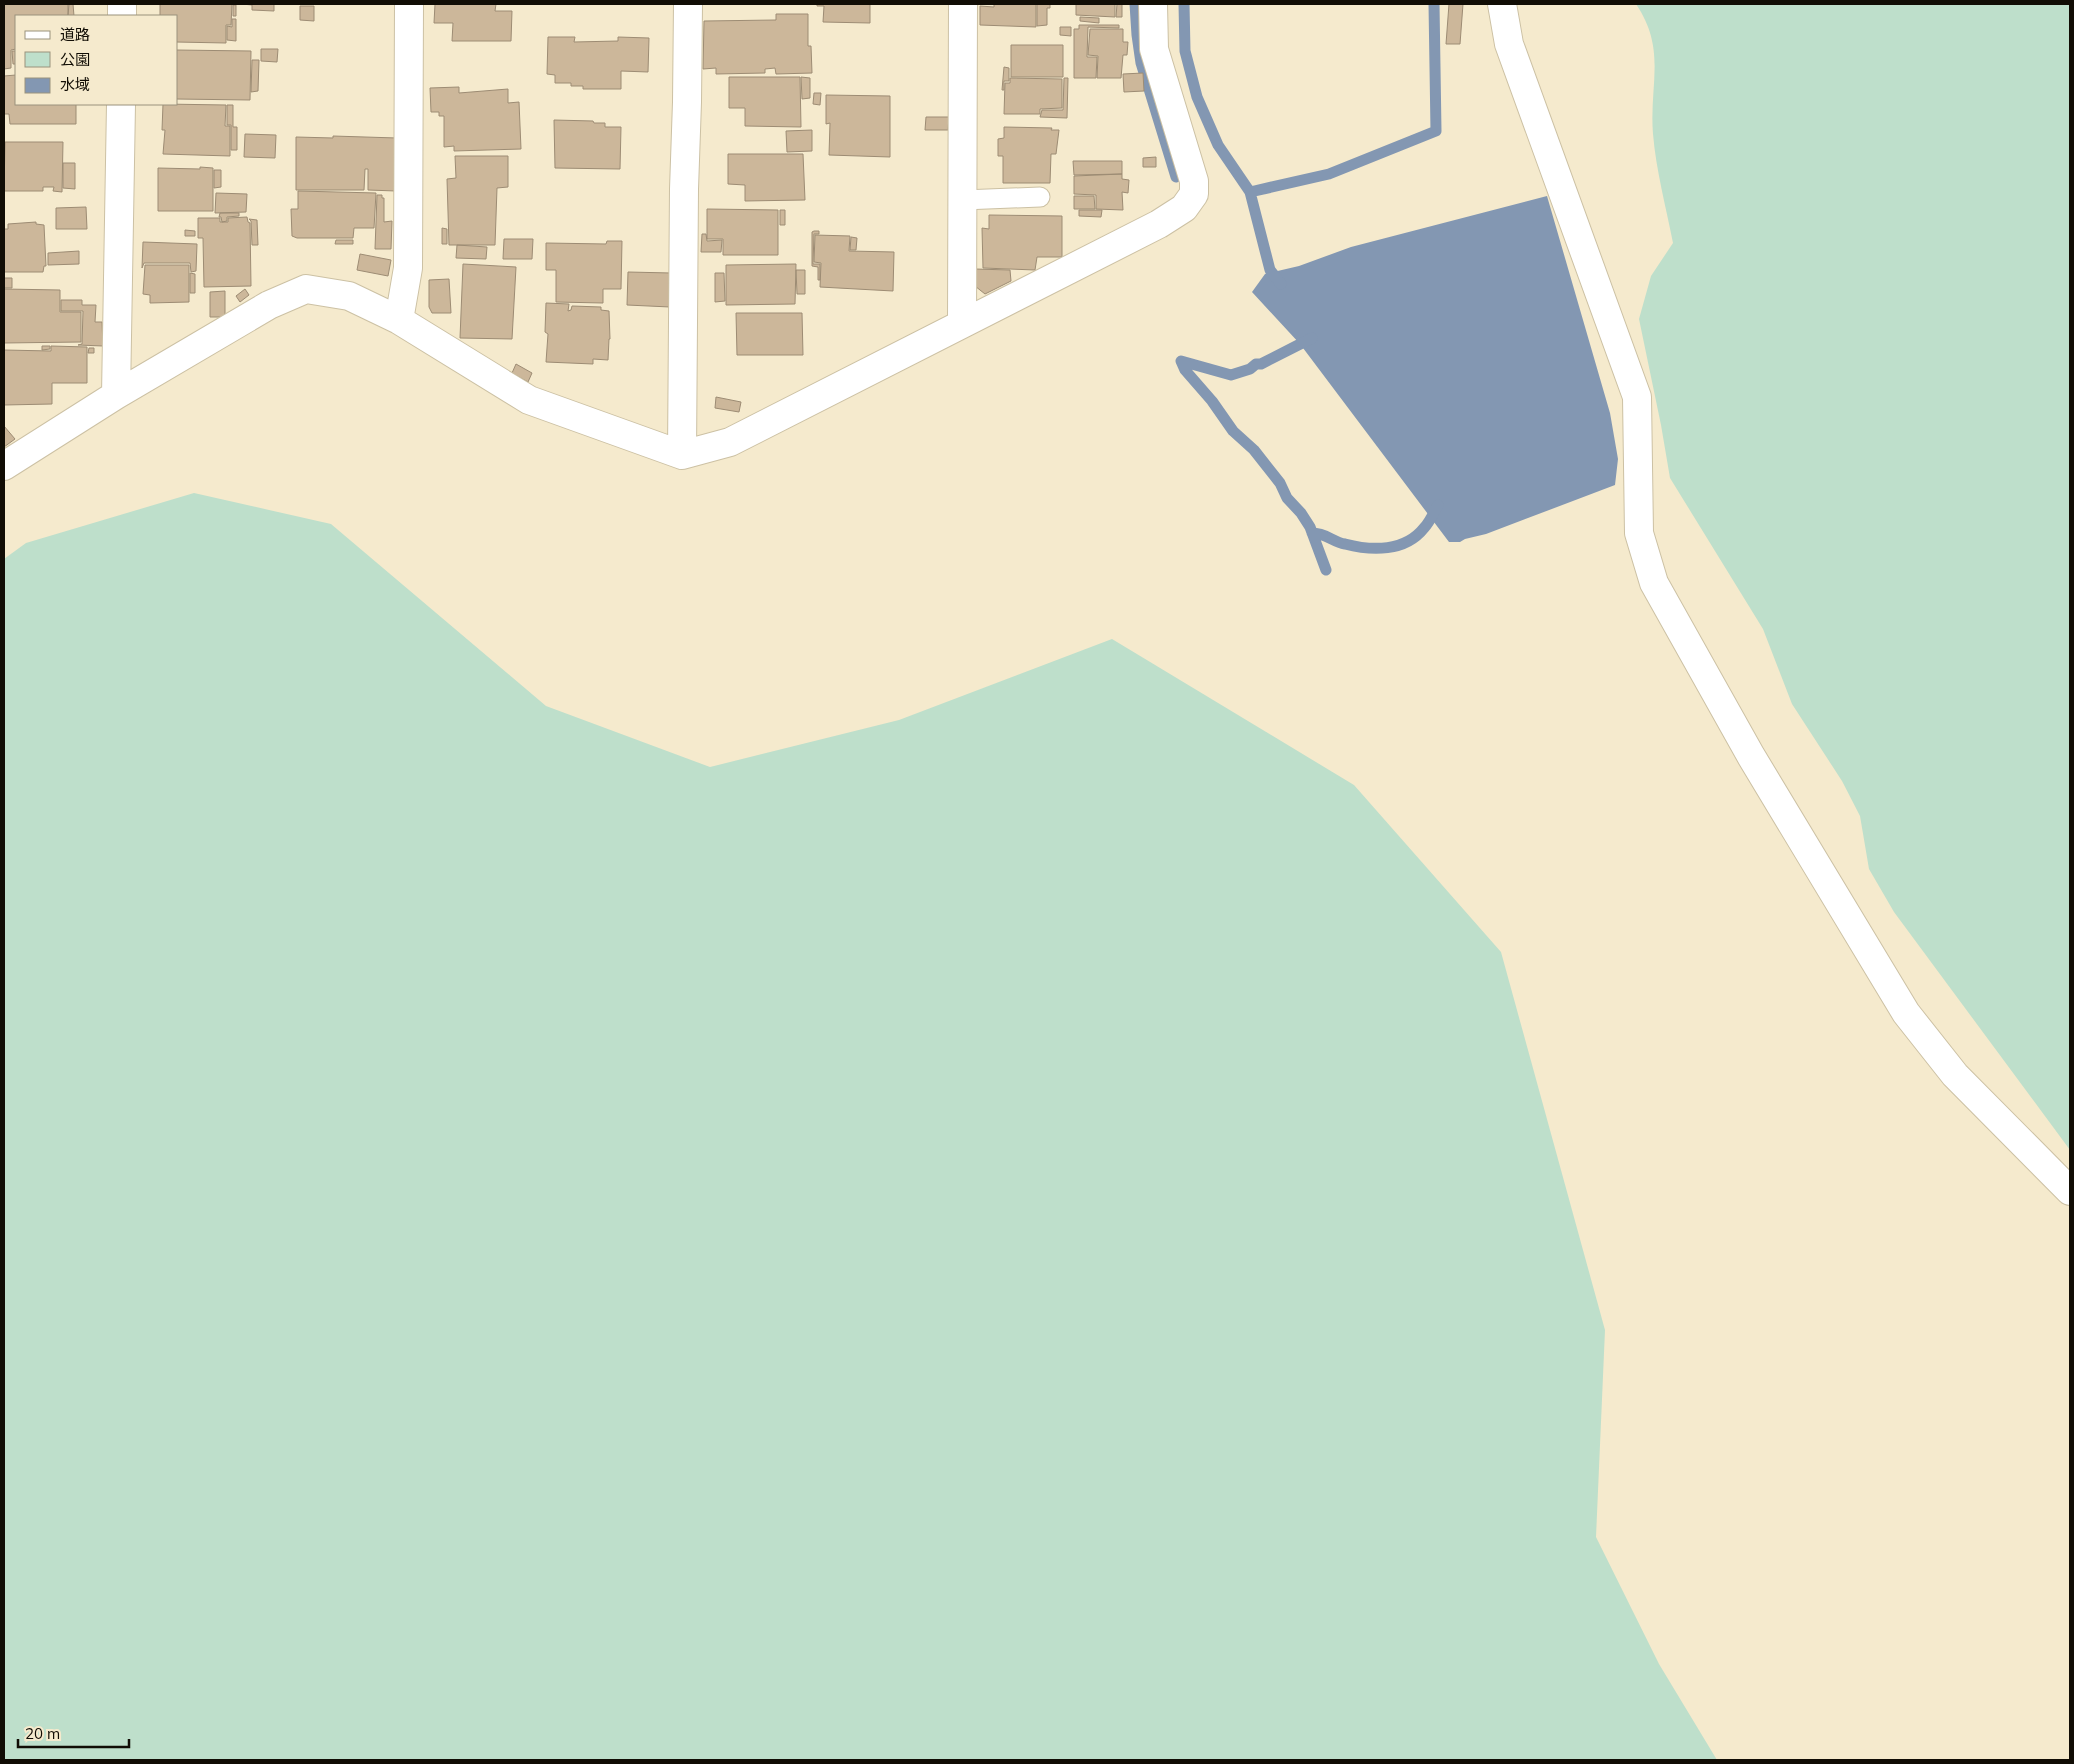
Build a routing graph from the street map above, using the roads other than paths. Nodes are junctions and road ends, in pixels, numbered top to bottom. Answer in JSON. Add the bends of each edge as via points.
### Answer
{"nodes":[{"id":1,"x":409,"y":4,"type":"edge"},
{"id":2,"x":688,"y":4,"type":"edge"},
{"id":3,"x":963,"y":4,"type":"edge"},
{"id":4,"x":1153,"y":4,"type":"edge"},
{"id":5,"x":1502,"y":4,"type":"edge"},
{"id":6,"x":121,"y":105,"type":"edge"},
{"id":7,"x":1040,"y":197,"type":"dead end"},
{"id":8,"x":963,"y":200,"type":"junction"},
{"id":9,"x":399,"y":320,"type":"junction"},
{"id":10,"x":962,"y":323,"type":"junction"},
{"id":11,"x":116,"y":395,"type":"junction"},
{"id":12,"x":682,"y":455,"type":"junction"},
{"id":13,"x":4,"y":466,"type":"edge"},
{"id":14,"x":2070,"y":1191,"type":"edge"}],
"edges":[{"from":1,"to":9,"type":"street","via":[[408,268]]},
{"from":2,"to":12,"type":"street"},
{"from":3,"to":8,"type":"street"},
{"from":4,"to":10,"type":"street","via":[[1154,49],[1191,165],[1194,194],[1184,208],[1159,224]]},
{"from":5,"to":14,"type":"street","via":[[1509,44],[1637,397],[1639,532],[1654,583],[1750,756],[1906,1014],[1955,1075]]},
{"from":6,"to":11,"type":"street"},
{"from":7,"to":8,"type":"lane"},
{"from":8,"to":10,"type":"street"},
{"from":9,"to":11,"type":"street","via":[[349,296],[306,289],[269,304]]},
{"from":9,"to":12,"type":"street","via":[[529,400]]},
{"from":10,"to":12,"type":"street","via":[[730,442]]},
{"from":11,"to":13,"type":"street"}]}
